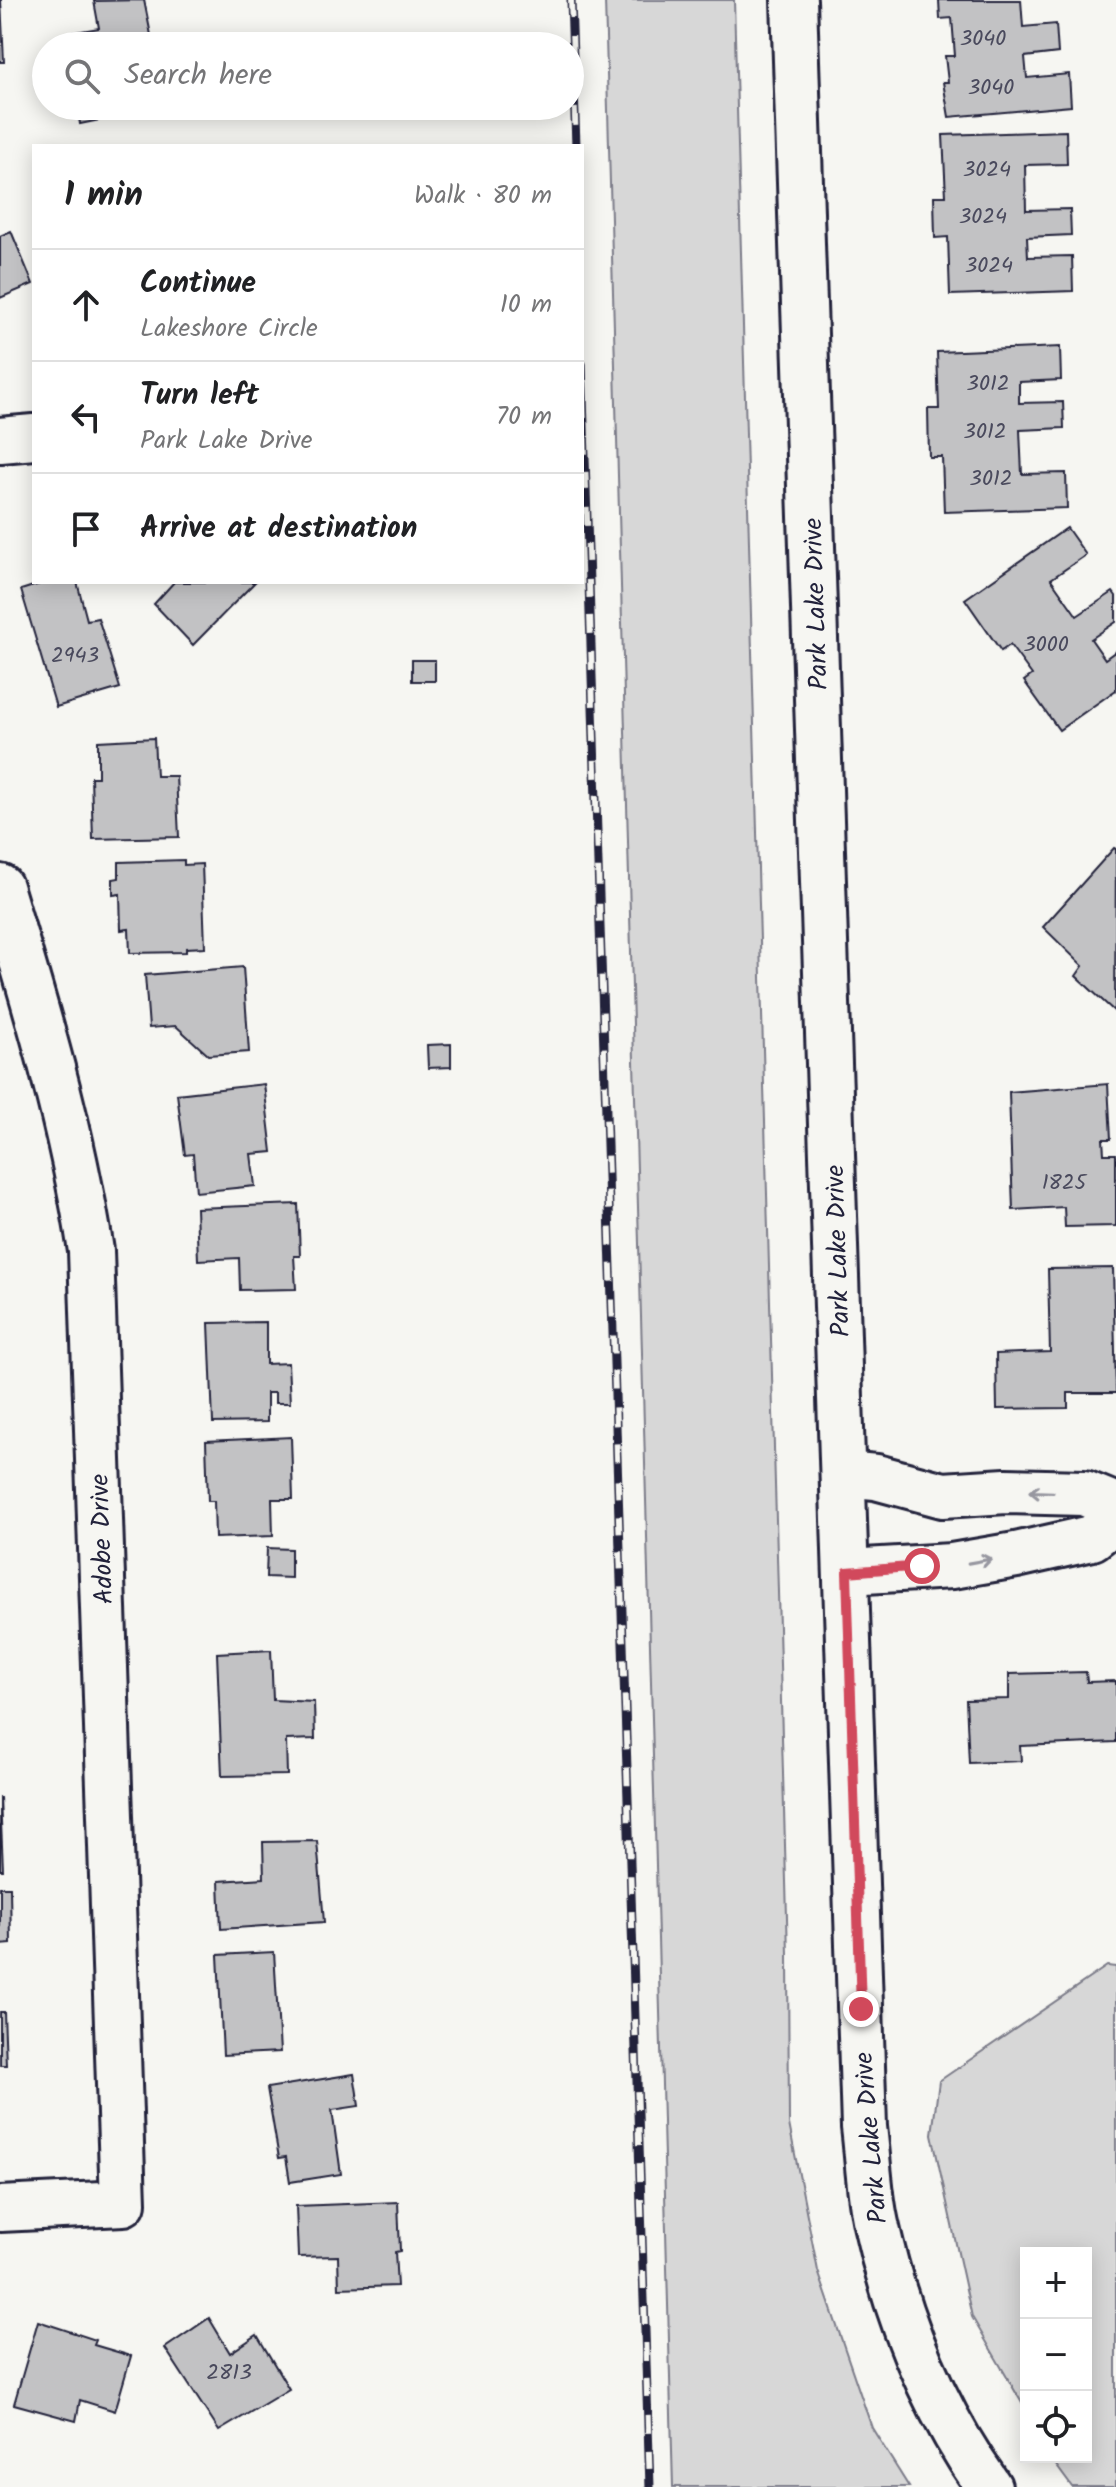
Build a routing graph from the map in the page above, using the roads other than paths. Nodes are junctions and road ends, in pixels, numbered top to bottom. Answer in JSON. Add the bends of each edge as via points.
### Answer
{"nodes":[{"id":1,"x":794,"y":0,"type":"edge"},
{"id":2,"x":32,"y":437,"type":"edge"},
{"id":3,"x":0,"y":440,"type":"edge"},
{"id":4,"x":0,"y":887,"type":"edge"},
{"id":5,"x":844,"y":1474,"type":"junction"},
{"id":6,"x":1116,"y":1506,"type":"edge"},
{"id":7,"x":1116,"y":1519,"type":"edge"},
{"id":8,"x":847,"y":1572,"type":"junction"},
{"id":9,"x":0,"y":2209,"type":"edge"},
{"id":10,"x":986,"y":2483,"type":"edge"}],
"edges":[{"from":1,"to":5,"type":"street","name":"Park Lake Drive"},
{"from":2,"to":3,"type":"street"},
{"from":4,"to":9,"type":"street","name":"Adobe Drive","via":[[61,1099],[91,1251],[123,2203]]},
{"from":6,"to":5,"type":"street","one_way":true,"via":[[1084,1493],[943,1495]]},
{"from":5,"to":8,"type":"street","name":"Park Lake Drive"},
{"from":8,"to":7,"type":"street","one_way":true,"via":[[952,1566],[1016,1555],[1092,1538]]},
{"from":8,"to":10,"type":"street","name":"Park Lake Drive","via":[[864,2127],[875,2221],[896,2303],[926,2381]]}]}
